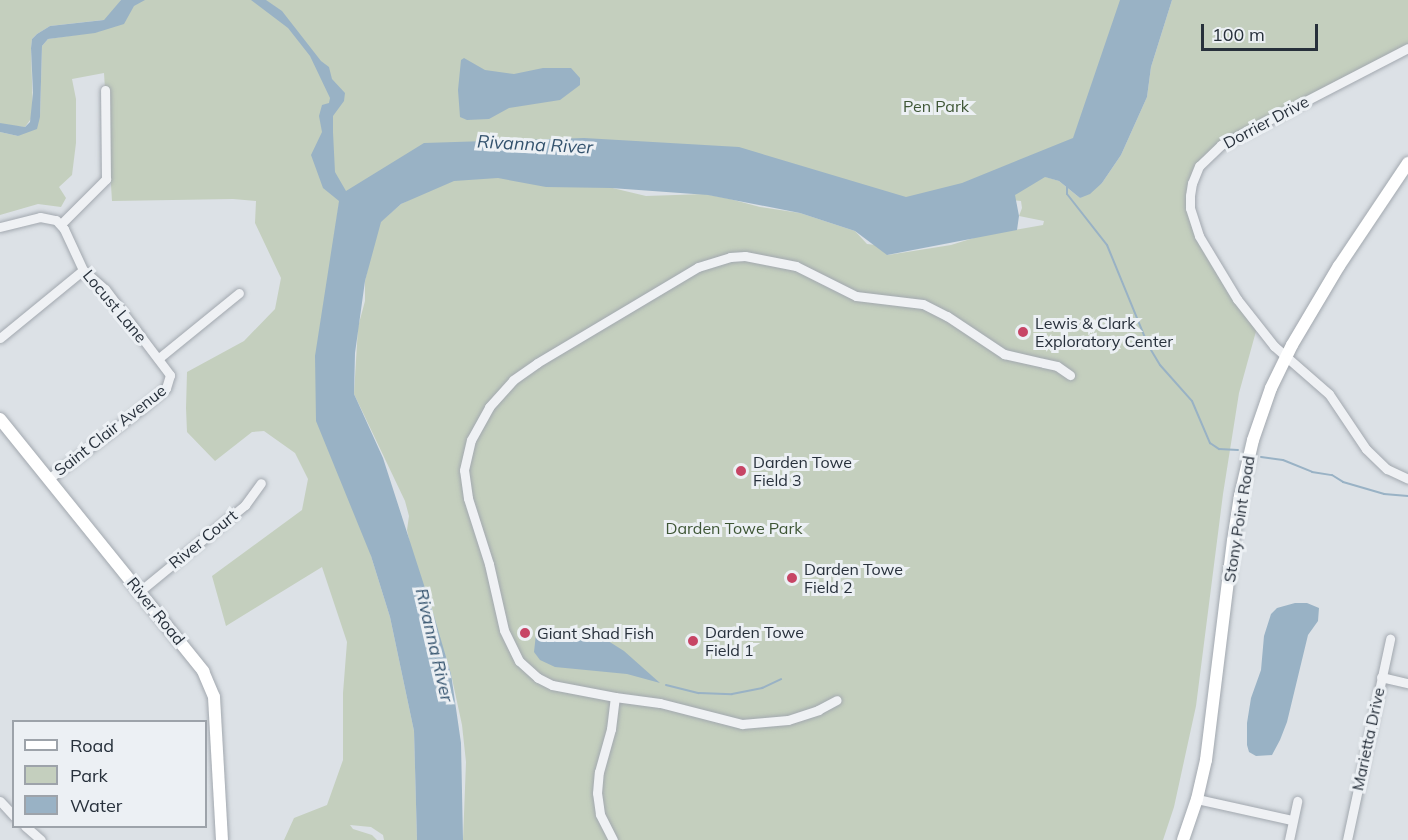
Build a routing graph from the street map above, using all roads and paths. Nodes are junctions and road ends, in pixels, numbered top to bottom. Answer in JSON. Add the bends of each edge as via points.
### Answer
{"nodes":[{"id":1,"x":1408,"y":48,"type":"edge"},
{"id":2,"x":105,"y":90,"type":"dead end"},
{"id":3,"x":1408,"y":163,"type":"edge"},
{"id":4,"x":61,"y":224,"type":"junction"},
{"id":5,"x":0,"y":227,"type":"edge"},
{"id":6,"x":83,"y":270,"type":"junction"},
{"id":7,"x":239,"y":293,"type":"dead end"},
{"id":8,"x":0,"y":338,"type":"edge"},
{"id":9,"x":1286,"y":357,"type":"junction"},
{"id":10,"x":159,"y":358,"type":"junction"},
{"id":11,"x":1070,"y":375,"type":"dead end"},
{"id":12,"x":170,"y":379,"type":"joint"},
{"id":13,"x":0,"y":419,"type":"edge"},
{"id":14,"x":48,"y":479,"type":"junction"},
{"id":15,"x":1408,"y":479,"type":"edge"},
{"id":16,"x":261,"y":483,"type":"dead end"},
{"id":17,"x":140,"y":591,"type":"junction"},
{"id":18,"x":1390,"y":639,"type":"dead end"},
{"id":19,"x":1381,"y":677,"type":"junction"},
{"id":20,"x":1408,"y":683,"type":"edge"},
{"id":21,"x":615,"y":697,"type":"junction"},
{"id":22,"x":837,"y":700,"type":"dead end"},
{"id":23,"x":1197,"y":799,"type":"junction"},
{"id":24,"x":0,"y":801,"type":"edge"},
{"id":25,"x":1297,"y":801,"type":"dead end"},
{"id":26,"x":12,"y":814,"type":"edge"},
{"id":27,"x":1292,"y":820,"type":"junction"},
{"id":28,"x":28,"y":828,"type":"edge"},
{"id":29,"x":41,"y":840,"type":"edge"},
{"id":30,"x":222,"y":840,"type":"edge"},
{"id":31,"x":613,"y":840,"type":"edge"},
{"id":32,"x":1183,"y":840,"type":"edge"},
{"id":33,"x":1289,"y":840,"type":"edge"},
{"id":34,"x":1347,"y":840,"type":"edge"}],
"edges":[{"from":1,"to":9,"type":"street","name":"Dorrier Drive","via":[[1221,146],[1194,174],[1190,208],[1199,237],[1237,298]]},
{"from":2,"to":4,"type":"street","via":[[106,179]]},
{"from":3,"to":9,"type":"main road","name":"Stony Point Road","via":[[1339,266]]},
{"from":4,"to":5,"type":"street","via":[[40,216]]},
{"from":4,"to":6,"type":"street","name":"Locust Lane"},
{"from":6,"to":8,"type":"street"},
{"from":6,"to":10,"type":"street","name":"Locust Lane","via":[[105,289]]},
{"from":7,"to":10,"type":"street"},
{"from":9,"to":15,"type":"street","name":"Dorrier Drive","via":[[1329,394],[1371,454],[1387,469]]},
{"from":9,"to":23,"type":"main road","name":"Stony Point Road","via":[[1252,440],[1240,496],[1210,737]]},
{"from":10,"to":12,"type":"street","name":"Locust Lane"},
{"from":11,"to":21,"type":"street","via":[[1057,366],[1004,354],[923,304],[856,296],[796,266],[745,256],[729,256],[698,267],[523,372],[489,407],[471,440],[465,461],[468,498],[504,630],[519,661],[538,678],[561,689]]},
{"from":12,"to":14,"type":"street","name":"Saint Clair Avenue","via":[[166,388],[141,409]]},
{"from":13,"to":14,"type":"main road","name":"River Road"},
{"from":14,"to":17,"type":"main road","name":"River Road"},
{"from":16,"to":17,"type":"street","name":"River Court","via":[[245,505]]},
{"from":17,"to":30,"type":"main road","name":"River Road","via":[[195,658],[214,697]]},
{"from":18,"to":19,"type":"street","name":"Marietta Drive"},
{"from":19,"to":20,"type":"street"},
{"from":19,"to":34,"type":"street","name":"Marietta Drive"},
{"from":21,"to":22,"type":"street","via":[[660,703],[742,724],[788,720]]},
{"from":21,"to":31,"type":"street","via":[[597,783],[600,814]]},
{"from":23,"to":27,"type":"street"},
{"from":23,"to":32,"type":"main road","name":"Stony Point Road"},
{"from":24,"to":26,"type":"street"},
{"from":25,"to":27,"type":"street"},
{"from":27,"to":33,"type":"street"},
{"from":28,"to":29,"type":"street"}]}
